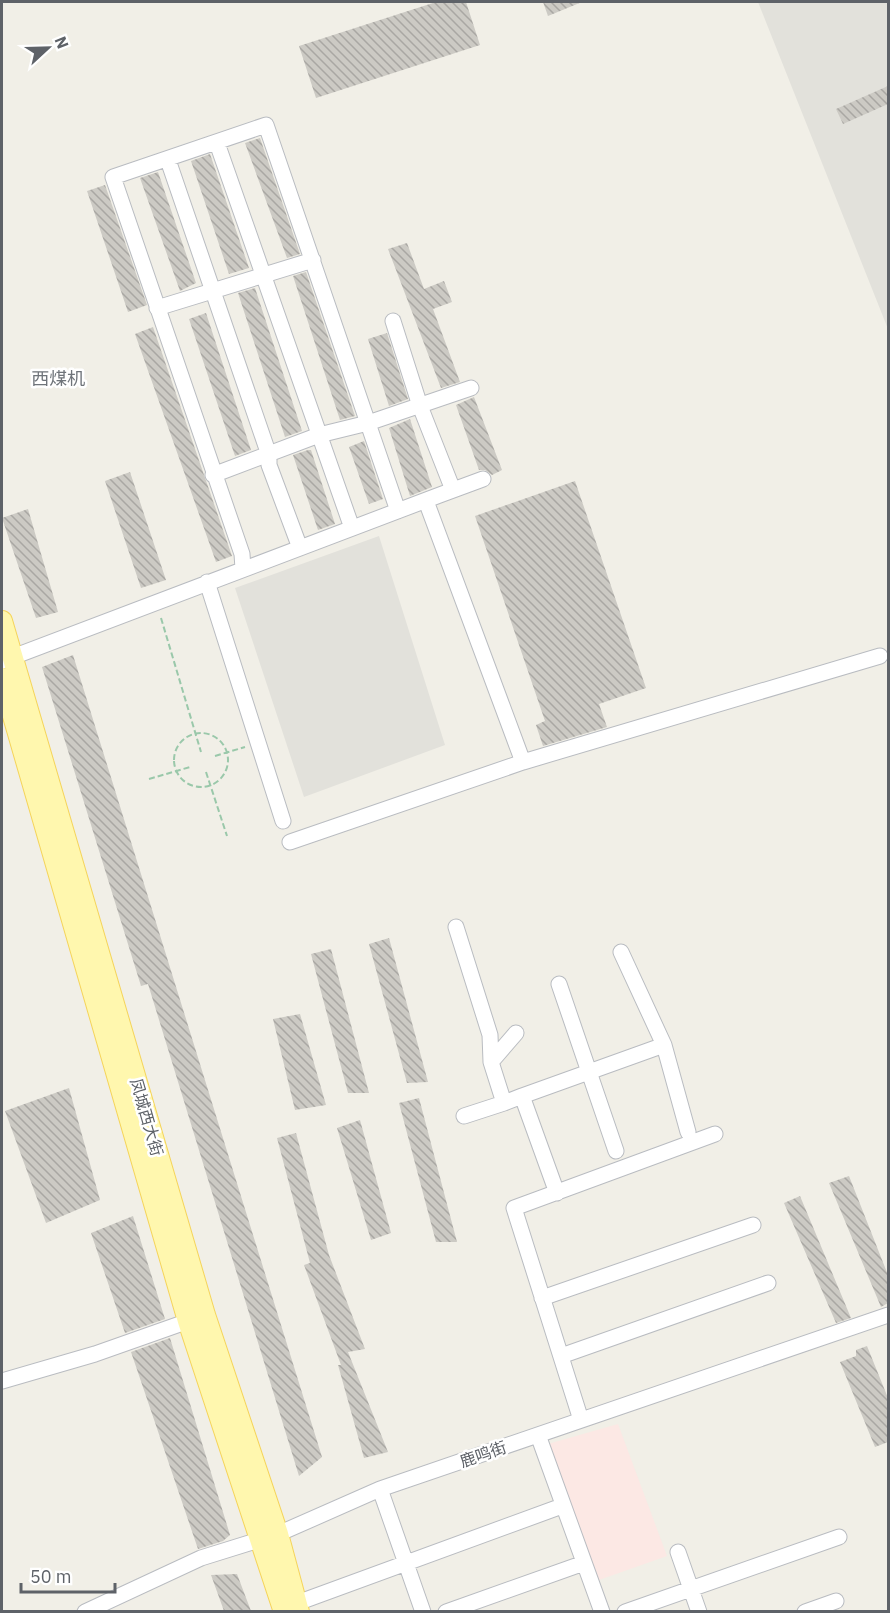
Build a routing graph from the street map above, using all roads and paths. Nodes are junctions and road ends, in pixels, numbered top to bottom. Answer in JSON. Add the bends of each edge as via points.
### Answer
{"nodes":[{"id":1,"x":217,"y":143,"type":"junction"},
{"id":2,"x":168,"y":160,"type":"junction"},
{"id":3,"x":313,"y":260,"type":"junction"},
{"id":4,"x":264,"y":277,"type":"junction"},
{"id":5,"x":212,"y":289,"type":"junction"},
{"id":6,"x":157,"y":308,"type":"junction"},
{"id":7,"x":393,"y":321,"type":"dead end"},
{"id":8,"x":471,"y":388,"type":"dead end"},
{"id":9,"x":420,"y":406,"type":"junction"},
{"id":10,"x":368,"y":423,"type":"junction"},
{"id":11,"x":319,"y":435,"type":"junction"},
{"id":12,"x":269,"y":455,"type":"junction"},
{"id":13,"x":213,"y":475,"type":"junction"},
{"id":14,"x":483,"y":479,"type":"dead end"},
{"id":15,"x":432,"y":499,"type":"junction"},
{"id":16,"x":398,"y":511,"type":"junction"},
{"id":17,"x":352,"y":528,"type":"junction"},
{"id":18,"x":300,"y":548,"type":"junction"},
{"id":19,"x":243,"y":569,"type":"junction"},
{"id":20,"x":207,"y":582,"type":"junction"},
{"id":21,"x":161,"y":618,"type":"dead end"},
{"id":22,"x":2,"y":621,"type":"edge"},
{"id":23,"x":880,"y":656,"type":"dead end"},
{"id":24,"x":7,"y":658,"type":"edge"},
{"id":25,"x":2,"y":678,"type":"edge"},
{"id":26,"x":195,"y":734,"type":"junction"},
{"id":27,"x":260,"y":743,"type":"junction"},
{"id":28,"x":201,"y":752,"type":"dead end"},
{"id":29,"x":227,"y":752,"type":"junction"},
{"id":30,"x":215,"y":756,"type":"dead end"},
{"id":31,"x":523,"y":762,"type":"junction"},
{"id":32,"x":190,"y":767,"type":"dead end"},
{"id":33,"x":177,"y":771,"type":"junction"},
{"id":34,"x":206,"y":772,"type":"dead end"},
{"id":35,"x":148,"y":778,"type":"dead end"},
{"id":36,"x":210,"y":786,"type":"junction"},
{"id":37,"x":283,"y":821,"type":"dead end"},
{"id":38,"x":227,"y":836,"type":"dead end"},
{"id":39,"x":290,"y":842,"type":"dead end"},
{"id":40,"x":456,"y":927,"type":"dead end"},
{"id":41,"x":621,"y":952,"type":"dead end"},
{"id":42,"x":559,"y":984,"type":"dead end"},
{"id":43,"x":516,"y":1033,"type":"dead end"},
{"id":44,"x":664,"y":1045,"type":"junction"},
{"id":45,"x":491,"y":1062,"type":"junction"},
{"id":46,"x":588,"y":1072,"type":"junction"},
{"id":47,"x":522,"y":1096,"type":"junction"},
{"id":48,"x":504,"y":1103,"type":"junction"},
{"id":49,"x":464,"y":1116,"type":"dead end"},
{"id":50,"x":688,"y":1132,"type":"dead end"},
{"id":51,"x":715,"y":1134,"type":"dead end"},
{"id":52,"x":616,"y":1151,"type":"dead end"},
{"id":53,"x":557,"y":1193,"type":"junction"},
{"id":54,"x":753,"y":1225,"type":"dead end"},
{"id":55,"x":768,"y":1282,"type":"dead end"},
{"id":56,"x":542,"y":1298,"type":"junction"},
{"id":57,"x":888,"y":1315,"type":"edge"},
{"id":58,"x":197,"y":1318,"type":"junction"},
{"id":59,"x":561,"y":1356,"type":"junction"},
{"id":60,"x":2,"y":1381,"type":"edge"},
{"id":61,"x":581,"y":1420,"type":"junction"},
{"id":62,"x":538,"y":1435,"type":"junction"},
{"id":63,"x":380,"y":1489,"type":"junction"},
{"id":64,"x":562,"y":1506,"type":"junction"},
{"id":65,"x":270,"y":1536,"type":"junction"},
{"id":66,"x":839,"y":1537,"type":"dead end"},
{"id":67,"x":678,"y":1552,"type":"dead end"},
{"id":68,"x":406,"y":1563,"type":"junction"},
{"id":69,"x":584,"y":1563,"type":"junction"},
{"id":70,"x":692,"y":1588,"type":"junction"},
{"id":71,"x":836,"y":1601,"type":"dead end"},
{"id":72,"x":293,"y":1608,"type":"edge"},
{"id":73,"x":85,"y":1611,"type":"edge"},
{"id":74,"x":423,"y":1611,"type":"edge"},
{"id":75,"x":446,"y":1611,"type":"edge"},
{"id":76,"x":602,"y":1611,"type":"edge"},
{"id":77,"x":625,"y":1611,"type":"edge"},
{"id":78,"x":699,"y":1611,"type":"edge"},
{"id":79,"x":805,"y":1611,"type":"edge"}],
"edges":[{"from":1,"to":2,"type":"street"},
{"from":1,"to":3,"type":"street","via":[[266,125]]},
{"from":1,"to":4,"type":"street"},
{"from":2,"to":5,"type":"street"},
{"from":2,"to":6,"type":"street","via":[[113,177]]},
{"from":3,"to":4,"type":"street"},
{"from":3,"to":10,"type":"street"},
{"from":4,"to":5,"type":"street"},
{"from":4,"to":11,"type":"street"},
{"from":5,"to":6,"type":"street"},
{"from":5,"to":12,"type":"street"},
{"from":6,"to":13,"type":"street"},
{"from":7,"to":9,"type":"street"},
{"from":8,"to":9,"type":"street"},
{"from":9,"to":10,"type":"street"},
{"from":9,"to":15,"type":"street","via":[[453,490]]},
{"from":10,"to":11,"type":"street"},
{"from":10,"to":16,"type":"street"},
{"from":11,"to":12,"type":"street"},
{"from":11,"to":17,"type":"street"},
{"from":12,"to":13,"type":"street"},
{"from":12,"to":18,"type":"street","via":[[269,465]]},
{"from":13,"to":19,"type":"street","via":[[242,554]]},
{"from":14,"to":15,"type":"street"},
{"from":15,"to":16,"type":"street"},
{"from":15,"to":31,"type":"street"},
{"from":16,"to":17,"type":"street"},
{"from":17,"to":18,"type":"street"},
{"from":18,"to":19,"type":"street"},
{"from":19,"to":20,"type":"street"},
{"from":20,"to":24,"type":"street"},
{"from":20,"to":27,"type":"street"},
{"from":21,"to":26,"type":"path"},
{"from":22,"to":24,"type":"main road","name":"凤城西大街"},
{"from":23,"to":31,"type":"street"},
{"from":24,"to":58,"type":"main road","name":"凤城西大街"},
{"from":25,"to":58,"type":"main road","name":"凤城西大街"},
{"from":26,"to":28,"type":"path"},
{"from":26,"to":29,"type":"path","via":[[218,739]]},
{"from":26,"to":33,"type":"path","via":[[177,748]]},
{"from":27,"to":29,"type":"path"},
{"from":27,"to":37,"type":"street"},
{"from":29,"to":30,"type":"path"},
{"from":29,"to":36,"type":"path","via":[[227,769]]},
{"from":31,"to":39,"type":"street"},
{"from":32,"to":33,"type":"path"},
{"from":33,"to":35,"type":"path"},
{"from":33,"to":36,"type":"path","via":[[195,786]]},
{"from":34,"to":36,"type":"path"},
{"from":36,"to":38,"type":"path"},
{"from":40,"to":45,"type":"street","via":[[490,1035]]},
{"from":41,"to":44,"type":"street"},
{"from":42,"to":46,"type":"street"},
{"from":43,"to":45,"type":"street"},
{"from":44,"to":46,"type":"street"},
{"from":44,"to":50,"type":"street"},
{"from":45,"to":48,"type":"street"},
{"from":46,"to":47,"type":"street"},
{"from":46,"to":52,"type":"street"},
{"from":47,"to":48,"type":"street"},
{"from":47,"to":53,"type":"street"},
{"from":48,"to":49,"type":"street"},
{"from":51,"to":53,"type":"street"},
{"from":53,"to":56,"type":"street","via":[[514,1208]]},
{"from":54,"to":56,"type":"street"},
{"from":55,"to":59,"type":"street"},
{"from":56,"to":59,"type":"street"},
{"from":57,"to":61,"type":"street","name":"鹿鸣街"},
{"from":58,"to":60,"type":"street"},
{"from":58,"to":65,"type":"main road","name":"凤城西大街"},
{"from":59,"to":61,"type":"street"},
{"from":61,"to":62,"type":"street","name":"鹿鸣街"},
{"from":62,"to":63,"type":"street","name":"鹿鸣街"},
{"from":62,"to":64,"type":"street"},
{"from":63,"to":65,"type":"street","name":"鹿鸣街"},
{"from":63,"to":68,"type":"street"},
{"from":64,"to":68,"type":"street"},
{"from":64,"to":69,"type":"street"},
{"from":65,"to":72,"type":"main road","name":"凤城西大街"},
{"from":65,"to":73,"type":"street","name":"鹿鸣街","via":[[201,1558]]},
{"from":66,"to":70,"type":"street"},
{"from":67,"to":70,"type":"street"},
{"from":68,"to":72,"type":"street"},
{"from":68,"to":74,"type":"street"},
{"from":69,"to":75,"type":"street"},
{"from":69,"to":76,"type":"street"},
{"from":70,"to":77,"type":"street"},
{"from":70,"to":78,"type":"street"},
{"from":71,"to":79,"type":"street"}]}
